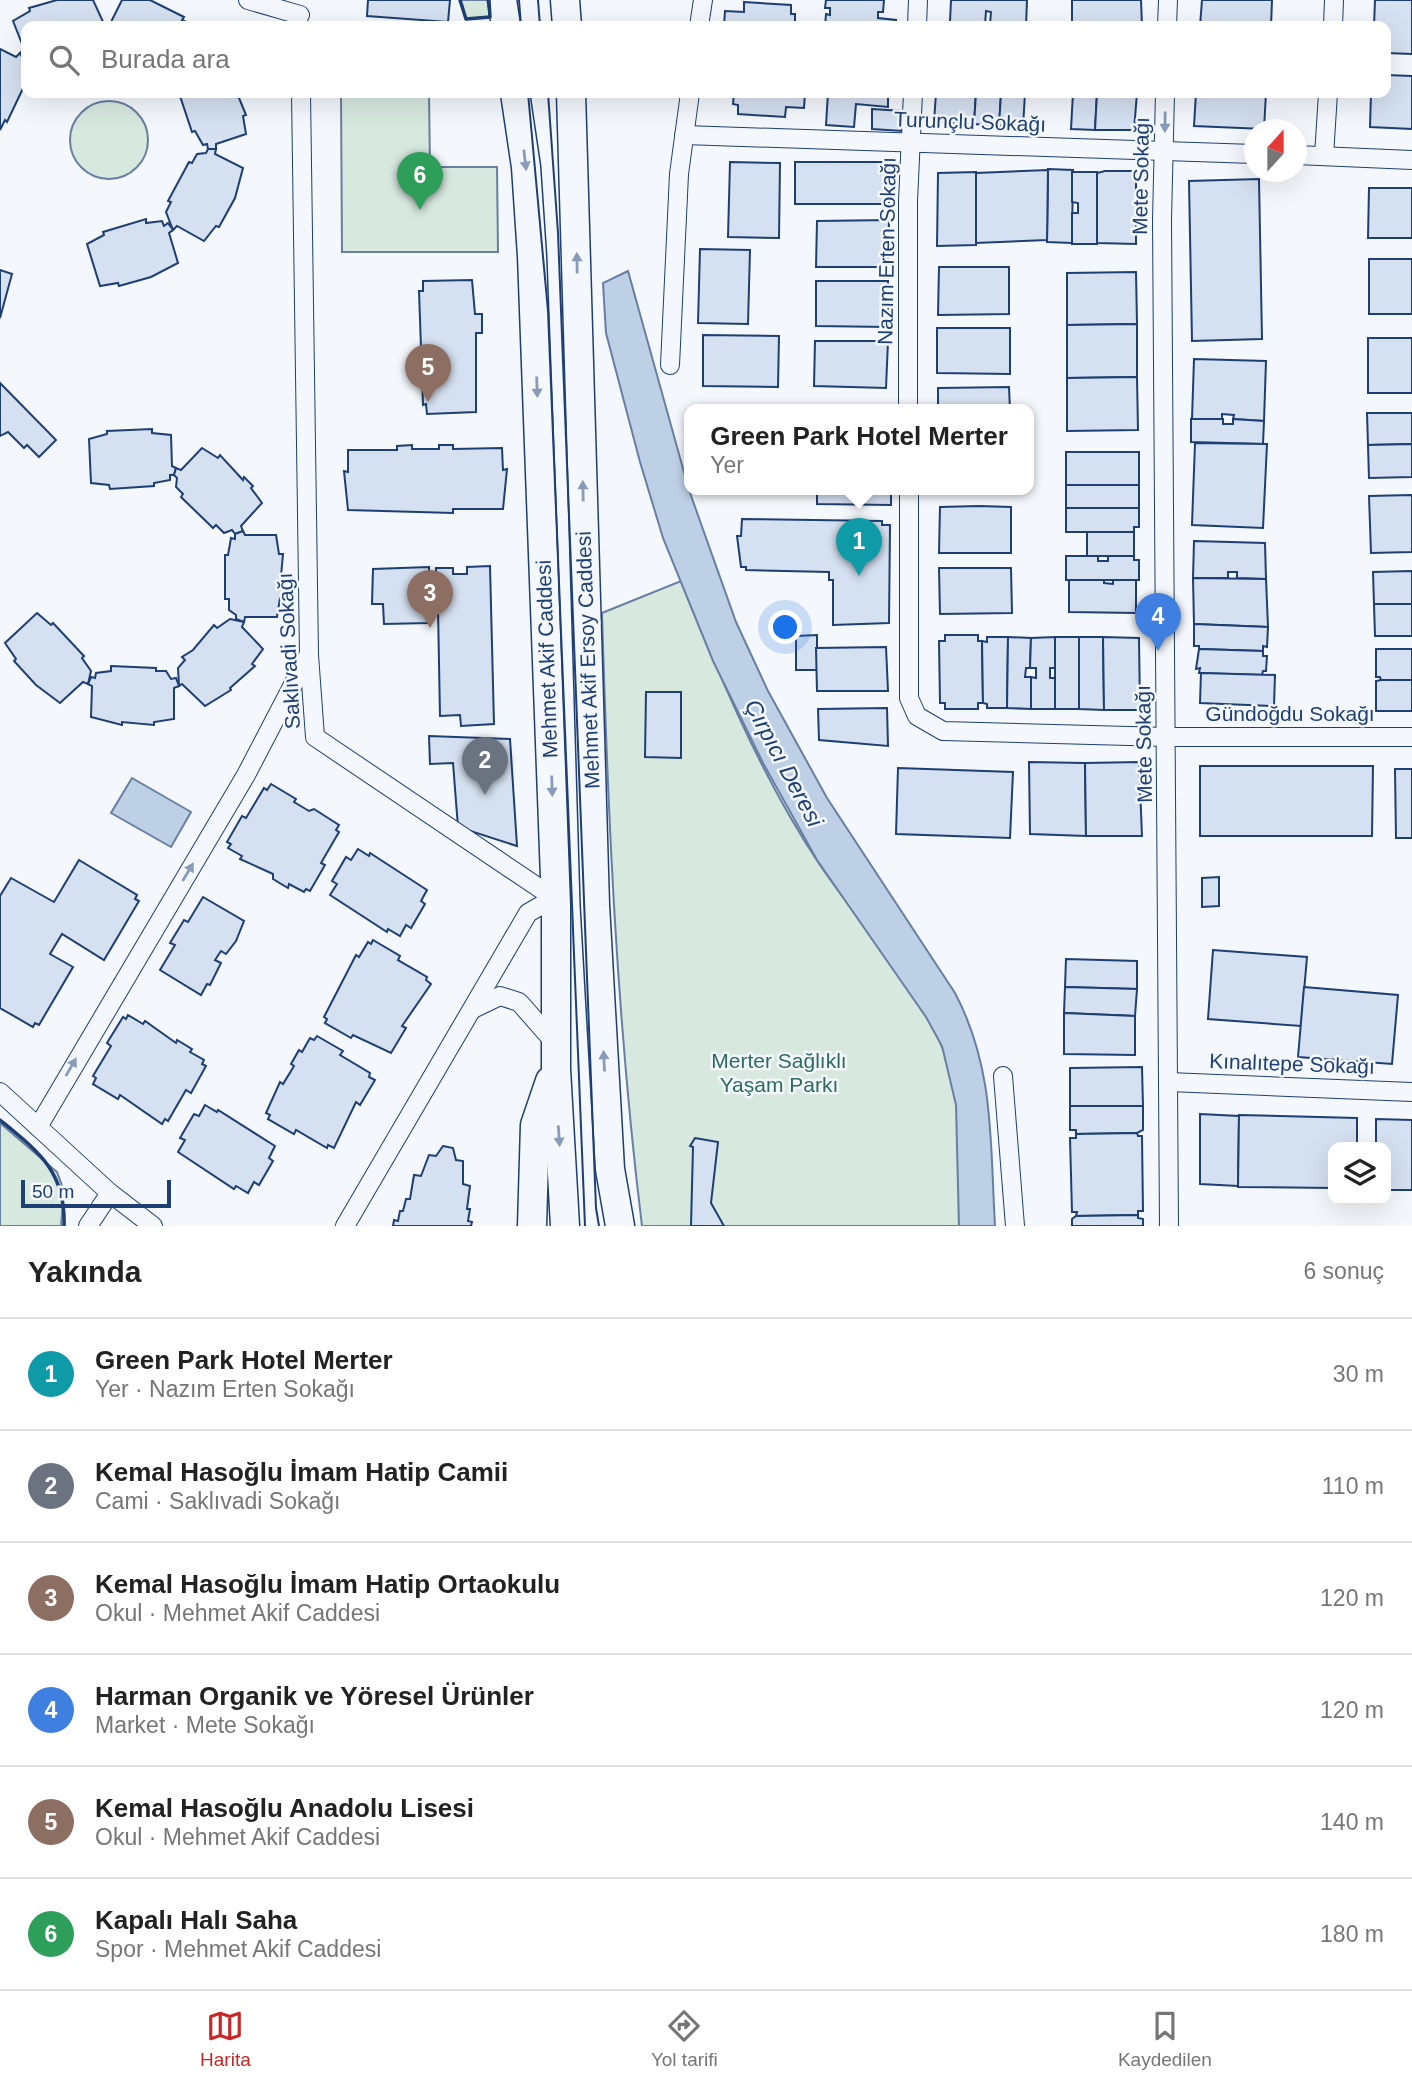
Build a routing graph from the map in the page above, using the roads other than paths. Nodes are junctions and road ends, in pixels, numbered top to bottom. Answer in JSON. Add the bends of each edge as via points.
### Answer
{"nodes":[{"id":1,"x":248,"y":0,"type":"edge"},
{"id":2,"x":502,"y":0,"type":"edge"},
{"id":3,"x":565,"y":0,"type":"edge"},
{"id":4,"x":703,"y":0,"type":"edge"},
{"id":5,"x":918,"y":0,"type":"edge"},
{"id":6,"x":1168,"y":0,"type":"edge"},
{"id":7,"x":1334,"y":0,"type":"edge"},
{"id":8,"x":301,"y":14,"type":"edge"},
{"id":9,"x":505,"y":21,"type":"edge"},
{"id":10,"x":567,"y":21,"type":"edge"},
{"id":11,"x":700,"y":21,"type":"edge"},
{"id":12,"x":917,"y":21,"type":"edge"},
{"id":13,"x":1167,"y":21,"type":"edge"},
{"id":14,"x":1333,"y":21,"type":"edge"},
{"id":15,"x":301,"y":98,"type":"edge"},
{"id":16,"x":516,"y":98,"type":"edge"},
{"id":17,"x":571,"y":98,"type":"edge"},
{"id":18,"x":689,"y":98,"type":"edge"},
{"id":19,"x":913,"y":98,"type":"edge"},
{"id":20,"x":1165,"y":98,"type":"edge"},
{"id":21,"x":1328,"y":98,"type":"edge"},
{"id":22,"x":684,"y":135,"type":"junction"},
{"id":23,"x":911,"y":142,"type":"junction"},
{"id":24,"x":1164,"y":151,"type":"junction"},
{"id":25,"x":1244,"y":153,"type":"edge"},
{"id":26,"x":1307,"y":155,"type":"edge"},
{"id":27,"x":1324,"y":156,"type":"junction"},
{"id":28,"x":1412,"y":160,"type":"edge"},
{"id":29,"x":670,"y":365,"type":"dead end"},
{"id":30,"x":908,"y":404,"type":"edge"},
{"id":31,"x":909,"y":495,"type":"edge"},
{"id":32,"x":309,"y":655,"type":"junction"},
{"id":33,"x":1167,"y":737,"type":"junction"},
{"id":34,"x":1412,"y":737,"type":"edge"},
{"id":35,"x":473,"y":1009,"type":"junction"},
{"id":36,"x":556,"y":1056,"type":"junction"},
{"id":37,"x":1003,"y":1076,"type":"dead end"},
{"id":38,"x":1169,"y":1082,"type":"junction"},
{"id":39,"x":0,"y":1092,"type":"edge"},
{"id":40,"x":1412,"y":1092,"type":"edge"},
{"id":41,"x":38,"y":1127,"type":"junction"},
{"id":42,"x":110,"y":1194,"type":"junction"},
{"id":43,"x":88,"y":1226,"type":"edge"},
{"id":44,"x":153,"y":1226,"type":"edge"},
{"id":45,"x":345,"y":1226,"type":"edge"},
{"id":46,"x":532,"y":1226,"type":"edge"},
{"id":47,"x":565,"y":1226,"type":"edge"},
{"id":48,"x":620,"y":1226,"type":"edge"},
{"id":49,"x":1015,"y":1226,"type":"edge"},
{"id":50,"x":1169,"y":1226,"type":"edge"}],
"edges":[{"from":1,"to":8,"type":"street"},
{"from":2,"to":9,"type":"main road"},
{"from":3,"to":10,"type":"main road"},
{"from":4,"to":11,"type":"street"},
{"from":5,"to":12,"type":"street"},
{"from":6,"to":13,"type":"street"},
{"from":7,"to":14,"type":"street"},
{"from":15,"to":32,"type":"street","name":"Saklıvadi Sokağı"},
{"from":16,"to":36,"type":"main road","name":"Mehmet Akif Caddesi","one_way":true,"via":[[533,256],[556,905]]},
{"from":48,"to":17,"type":"main road","name":"Mehmet Akif Ersoy Caddesi","one_way":true,"via":[[610,1169],[595,905]]},
{"from":18,"to":22,"type":"street"},
{"from":19,"to":23,"type":"street","name":"Nazım Erten Sokağı"},
{"from":20,"to":24,"type":"street","name":"Mete Sokağı","one_way":true},
{"from":21,"to":27,"type":"street"},
{"from":22,"to":23,"type":"street","name":"Turunçlu Sokağı"},
{"from":22,"to":29,"type":"street"},
{"from":23,"to":24,"type":"street","name":"Turunçlu Sokağı"},
{"from":23,"to":30,"type":"street","name":"Nazım Erten Sokağı"},
{"from":24,"to":25,"type":"street","name":"Turunçlu Sokağı"},
{"from":24,"to":33,"type":"street","name":"Mete Sokağı"},
{"from":26,"to":27,"type":"street"},
{"from":27,"to":28,"type":"street"},
{"from":31,"to":33,"type":"street","via":[[909,698],[917,716],[943,731]]},
{"from":32,"to":35,"type":"street","name":"Saklıvadi Sokağı","via":[[315,737],[554,898],[528,913]]},
{"from":41,"to":32,"type":"street","one_way":true,"via":[[246,775]]},
{"from":33,"to":34,"type":"street","name":"Gündoğdu Sokağı"},
{"from":33,"to":38,"type":"street","name":"Mete Sokağı"},
{"from":35,"to":36,"type":"street","via":[[500,996],[519,1002]]},
{"from":35,"to":45,"type":"street","name":"Saklıvadi Sokağı"},
{"from":36,"to":46,"type":"main road","via":[[535,1125]]},
{"from":36,"to":47,"type":"main road","name":"Mehmet Akif Caddesi","one_way":true},
{"from":37,"to":49,"type":"street"},
{"from":38,"to":40,"type":"street","name":"Kınalıtepe Sokağı"},
{"from":38,"to":50,"type":"street","name":"Mete Sokağı"},
{"from":39,"to":41,"type":"street"},
{"from":41,"to":42,"type":"street"},
{"from":42,"to":43,"type":"street"},
{"from":42,"to":44,"type":"street"}]}
